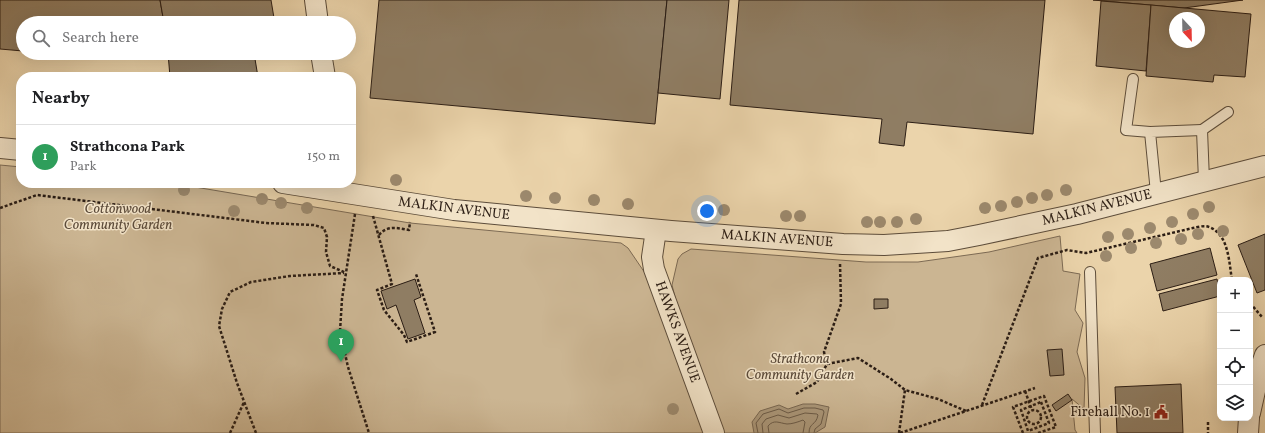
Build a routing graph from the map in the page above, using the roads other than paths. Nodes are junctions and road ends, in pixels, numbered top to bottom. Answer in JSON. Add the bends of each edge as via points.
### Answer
{"nodes":[{"id":1,"x":315,"y":0,"type":"edge"},
{"id":2,"x":317,"y":16,"type":"edge"},
{"id":3,"x":322,"y":60,"type":"edge"},
{"id":4,"x":323,"y":72,"type":"edge"},
{"id":5,"x":1133,"y":79,"type":"dead end"},
{"id":6,"x":1228,"y":112,"type":"dead end"},
{"id":7,"x":1202,"y":130,"type":"junction"},
{"id":8,"x":1150,"y":132,"type":"junction"},
{"id":9,"x":0,"y":148,"type":"edge"},
{"id":10,"x":16,"y":150,"type":"edge"},
{"id":11,"x":1265,"y":166,"type":"edge"},
{"id":12,"x":1204,"y":181,"type":"junction"},
{"id":13,"x":336,"y":188,"type":"edge"},
{"id":14,"x":1156,"y":193,"type":"junction"},
{"id":15,"x":656,"y":230,"type":"junction"},
{"id":16,"x":1090,"y":272,"type":"dead end"},
{"id":17,"x":1265,"y":355,"type":"edge"},
{"id":18,"x":1253,"y":400,"type":"edge"},
{"id":19,"x":1249,"y":421,"type":"edge"},
{"id":20,"x":714,"y":433,"type":"edge"},
{"id":21,"x":1095,"y":433,"type":"edge"},
{"id":22,"x":1248,"y":433,"type":"edge"}],
"edges":[{"from":1,"to":2,"type":"street"},
{"from":3,"to":4,"type":"street"},
{"from":5,"to":8,"type":"lane","via":[[1126,130]]},
{"from":6,"to":7,"type":"lane"},
{"from":7,"to":8,"type":"lane"},
{"from":7,"to":12,"type":"lane"},
{"from":8,"to":14,"type":"lane"},
{"from":9,"to":10,"type":"street"},
{"from":11,"to":12,"type":"street","name":"MALKIN AVENUE"},
{"from":12,"to":14,"type":"street","name":"MALKIN AVENUE"},
{"from":13,"to":15,"type":"street","name":"MALKIN AVENUE","via":[[366,197],[454,210]]},
{"from":14,"to":15,"type":"street","name":"MALKIN AVENUE","via":[[1077,214],[948,241],[884,245],[843,244]]},
{"from":15,"to":20,"type":"street","name":"HAWKS AVENUE","via":[[652,257],[654,269]]},
{"from":16,"to":21,"type":"lane"},
{"from":17,"to":18,"type":"street"},
{"from":19,"to":22,"type":"street"}]}
